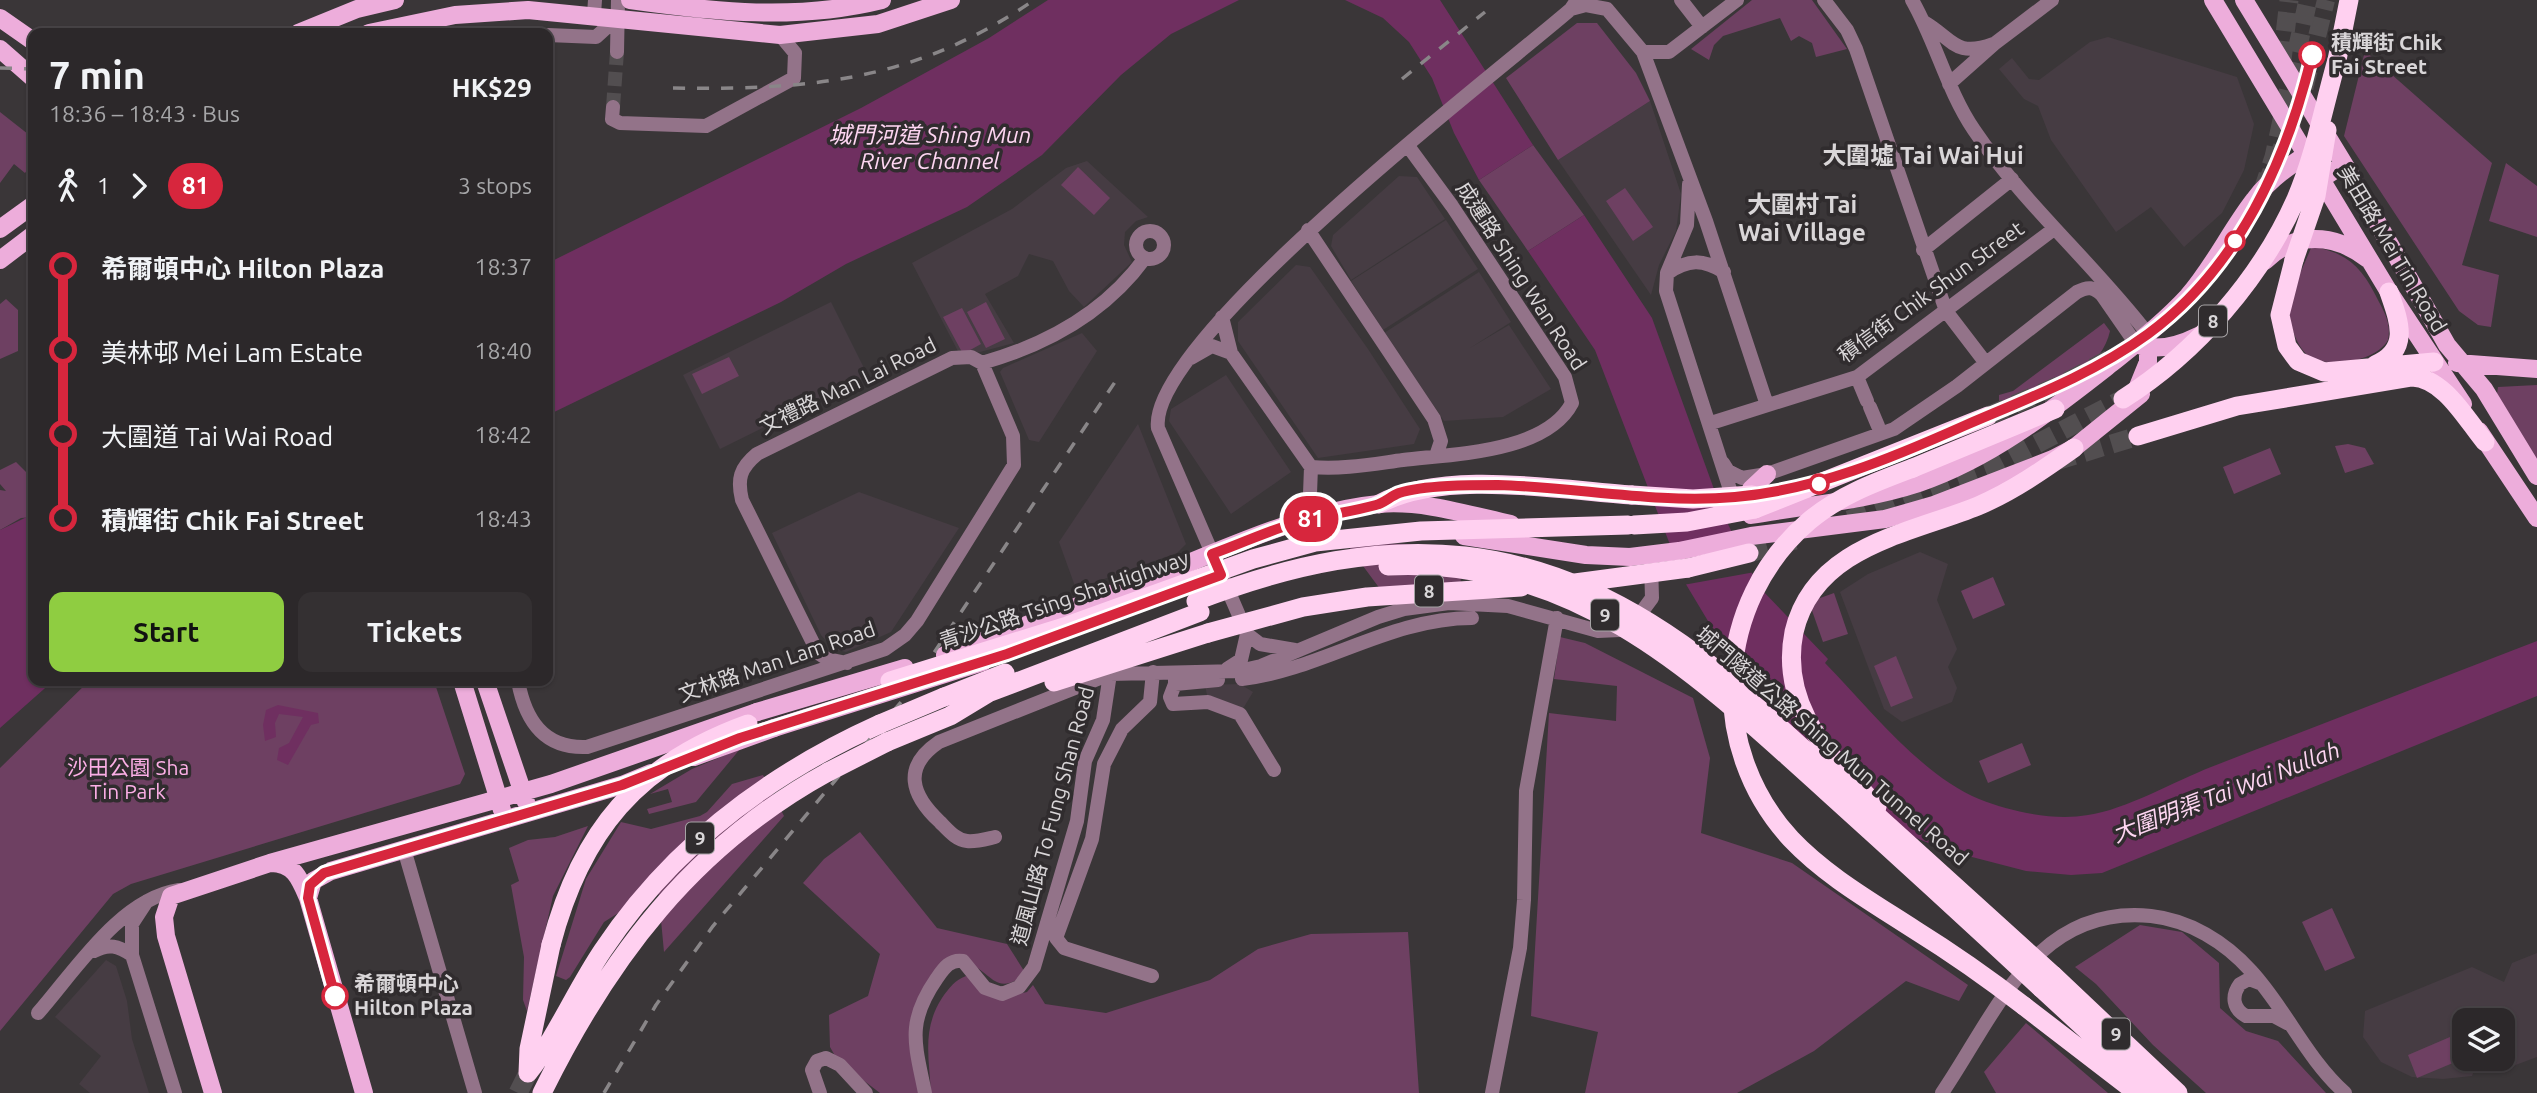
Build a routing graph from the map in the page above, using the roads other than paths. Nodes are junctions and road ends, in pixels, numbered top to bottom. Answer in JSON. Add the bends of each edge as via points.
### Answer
{"nodes":[{"id":1,"x":394,"y":0,"type":"edge"},
{"id":2,"x":630,"y":0,"type":"edge"},
{"id":3,"x":882,"y":0,"type":"edge"},
{"id":4,"x":951,"y":0,"type":"edge"},
{"id":5,"x":1681,"y":0,"type":"edge"},
{"id":6,"x":1737,"y":0,"type":"edge"},
{"id":7,"x":1824,"y":0,"type":"edge"},
{"id":8,"x":1912,"y":0,"type":"edge"},
{"id":9,"x":2052,"y":0,"type":"edge"},
{"id":10,"x":2213,"y":0,"type":"edge"},
{"id":11,"x":2244,"y":0,"type":"edge"},
{"id":12,"x":1607,"y":4,"type":"edge"},
{"id":13,"x":1574,"y":5,"type":"edge"},
{"id":14,"x":594,"y":7,"type":"edge"},
{"id":15,"x":618,"y":8,"type":"edge"},
{"id":16,"x":2347,"y":9,"type":"edge"},
{"id":17,"x":0,"y":18,"type":"edge"},
{"id":18,"x":1924,"y":22,"type":"junction"},
{"id":19,"x":1702,"y":27,"type":"junction"},
{"id":20,"x":310,"y":28,"type":"edge"},
{"id":21,"x":395,"y":28,"type":"edge"},
{"id":22,"x":553,"y":35,"type":"edge"},
{"id":23,"x":780,"y":35,"type":"junction"},
{"id":24,"x":28,"y":38,"type":"edge"},
{"id":25,"x":1994,"y":44,"type":"junction"},
{"id":26,"x":0,"y":49,"type":"edge"},
{"id":27,"x":617,"y":51,"type":"tunnel mouth"},
{"id":28,"x":1643,"y":52,"type":"junction"},
{"id":29,"x":1669,"y":52,"type":"junction"},
{"id":30,"x":2337,"y":60,"type":"junction"},
{"id":31,"x":28,"y":74,"type":"edge"},
{"id":32,"x":1656,"y":83,"type":"junction"},
{"id":33,"x":1949,"y":84,"type":"junction"},
{"id":34,"x":613,"y":107,"type":"dead end"},
{"id":35,"x":2329,"y":139,"type":"junction"},
{"id":36,"x":1408,"y":146,"type":"junction"},
{"id":37,"x":2307,"y":155,"type":"junction"},
{"id":38,"x":2344,"y":164,"type":"junction"},
{"id":39,"x":1689,"y":172,"type":"junction"},
{"id":40,"x":2322,"y":178,"type":"junction"},
{"id":41,"x":2012,"y":179,"type":"junction"},
{"id":42,"x":28,"y":209,"type":"edge"},
{"id":43,"x":0,"y":229,"type":"edge"},
{"id":44,"x":2054,"y":229,"type":"junction"},
{"id":45,"x":1308,"y":230,"type":"junction"},
{"id":46,"x":28,"y":239,"type":"edge"},
{"id":47,"x":1923,"y":250,"type":"junction"},
{"id":48,"x":2076,"y":253,"type":"junction"},
{"id":49,"x":1145,"y":258,"type":"dead end"},
{"id":50,"x":0,"y":260,"type":"edge"},
{"id":51,"x":2373,"y":264,"type":"junction"},
{"id":52,"x":2255,"y":271,"type":"junction"},
{"id":53,"x":1724,"y":272,"type":"junction"},
{"id":54,"x":1667,"y":273,"type":"junction"},
{"id":55,"x":2082,"y":289,"type":"junction"},
{"id":56,"x":2389,"y":292,"type":"junction"},
{"id":57,"x":1946,"y":311,"type":"junction"},
{"id":58,"x":1222,"y":317,"type":"junction"},
{"id":59,"x":2213,"y":328,"type":"junction"},
{"id":60,"x":2144,"y":342,"type":"junction"},
{"id":61,"x":1231,"y":353,"type":"junction"},
{"id":62,"x":1187,"y":360,"type":"junction"},
{"id":63,"x":1985,"y":362,"type":"junction"},
{"id":64,"x":2434,"y":362,"type":"junction"},
{"id":65,"x":982,"y":363,"type":"junction"},
{"id":66,"x":2462,"y":363,"type":"junction"},
{"id":67,"x":2368,"y":368,"type":"junction"},
{"id":68,"x":2537,"y":369,"type":"edge"},
{"id":69,"x":1857,"y":377,"type":"junction"},
{"id":70,"x":2127,"y":401,"type":"junction"},
{"id":71,"x":1767,"y":405,"type":"junction"},
{"id":72,"x":2055,"y":409,"type":"joint"},
{"id":73,"x":1988,"y":416,"type":"tunnel mouth"},
{"id":74,"x":1711,"y":424,"type":"junction"},
{"id":75,"x":1878,"y":426,"type":"dead end"},
{"id":76,"x":2138,"y":436,"type":"tunnel mouth"},
{"id":77,"x":2485,"y":442,"type":"junction"},
{"id":78,"x":2074,"y":448,"type":"junction"},
{"id":79,"x":1436,"y":456,"type":"junction"},
{"id":80,"x":1723,"y":463,"type":"junction"},
{"id":81,"x":1311,"y":467,"type":"junction"},
{"id":82,"x":1767,"y":474,"type":"junction"},
{"id":83,"x":1916,"y":476,"type":"junction"},
{"id":84,"x":2537,"y":476,"type":"edge"},
{"id":85,"x":1818,"y":484,"type":"junction"},
{"id":86,"x":1379,"y":504,"type":"junction"},
{"id":87,"x":1761,"y":513,"type":"junction"},
{"id":88,"x":2537,"y":518,"type":"edge"},
{"id":89,"x":1722,"y":520,"type":"junction"},
{"id":90,"x":1298,"y":522,"type":"junction"},
{"id":91,"x":1866,"y":523,"type":"junction"},
{"id":92,"x":1744,"y":546,"type":"junction"},
{"id":93,"x":1212,"y":554,"type":"junction"},
{"id":94,"x":1653,"y":555,"type":"junction"},
{"id":95,"x":1221,"y":575,"type":"junction"},
{"id":96,"x":1472,"y":618,"type":"dead end"},
{"id":97,"x":1557,"y":618,"type":"junction"},
{"id":98,"x":1247,"y":634,"type":"junction"},
{"id":99,"x":1300,"y":650,"type":"junction"},
{"id":100,"x":818,"y":653,"type":"junction"},
{"id":101,"x":847,"y":663,"type":"junction"},
{"id":102,"x":1222,"y":671,"type":"junction"},
{"id":103,"x":1153,"y":672,"type":"junction"},
{"id":104,"x":1110,"y":674,"type":"junction"},
{"id":105,"x":802,"y":677,"type":"junction"},
{"id":106,"x":1175,"y":678,"type":"junction"},
{"id":107,"x":464,"y":686,"type":"edge"},
{"id":108,"x":487,"y":686,"type":"edge"},
{"id":109,"x":519,"y":686,"type":"edge"},
{"id":110,"x":950,"y":716,"type":"junction"},
{"id":111,"x":1273,"y":770,"type":"dead end"},
{"id":112,"x":523,"y":792,"type":"junction"},
{"id":113,"x":499,"y":799,"type":"junction"},
{"id":114,"x":530,"y":812,"type":"junction"},
{"id":115,"x":506,"y":820,"type":"junction"},
{"id":116,"x":395,"y":829,"type":"junction"},
{"id":117,"x":995,"y":837,"type":"dead end"},
{"id":118,"x":1906,"y":840,"type":"junction"},
{"id":119,"x":411,"y":847,"type":"junction"},
{"id":120,"x":270,"y":863,"type":"junction"},
{"id":121,"x":187,"y":888,"type":"junction"},
{"id":122,"x":308,"y":898,"type":"junction"},
{"id":123,"x":147,"y":901,"type":"junction"},
{"id":124,"x":132,"y":955,"type":"junction"},
{"id":125,"x":610,"y":955,"type":"junction"},
{"id":126,"x":84,"y":958,"type":"junction"},
{"id":127,"x":1152,"y":976,"type":"dead end"},
{"id":128,"x":2047,"y":981,"type":"junction"},
{"id":129,"x":2262,"y":984,"type":"junction"},
{"id":130,"x":38,"y":1013,"type":"dead end"},
{"id":131,"x":2291,"y":1027,"type":"junction"},
{"id":132,"x":528,"y":1073,"type":"joint"},
{"id":133,"x":175,"y":1093,"type":"edge"},
{"id":134,"x":213,"y":1093,"type":"edge"},
{"id":135,"x":364,"y":1093,"type":"edge"},
{"id":136,"x":475,"y":1093,"type":"edge"},
{"id":137,"x":542,"y":1093,"type":"tunnel mouth"},
{"id":138,"x":820,"y":1093,"type":"edge"},
{"id":139,"x":866,"y":1093,"type":"edge"},
{"id":140,"x":925,"y":1093,"type":"edge"},
{"id":141,"x":1492,"y":1093,"type":"edge"},
{"id":142,"x":1942,"y":1093,"type":"edge"},
{"id":143,"x":2137,"y":1093,"type":"edge"},
{"id":144,"x":2155,"y":1093,"type":"edge"},
{"id":145,"x":2178,"y":1093,"type":"edge"},
{"id":146,"x":2345,"y":1093,"type":"edge"}],
"edges":[{"from":1,"to":20,"type":"main road"},
{"from":2,"to":3,"type":"main road","via":[[750,14],[801,13]]},
{"from":4,"to":23,"type":"main road","via":[[878,24]]},
{"from":5,"to":19,"type":"street"},
{"from":6,"to":19,"type":"street"},
{"from":7,"to":47,"type":"street","via":[[1856,48]]},
{"from":8,"to":18,"type":"street"},
{"from":9,"to":25,"type":"street"},
{"from":10,"to":37,"type":"main road","name":"美田路 Mei Tin Road"},
{"from":11,"to":35,"type":"main road","name":"美田路 Mei Tin Road"},
{"from":12,"to":13,"type":"street"},
{"from":12,"to":28,"type":"street"},
{"from":13,"to":36,"type":"street"},
{"from":14,"to":15,"type":"main road"},
{"from":14,"to":21,"type":"main road","via":[[498,10]]},
{"from":15,"to":22,"type":"street","via":[[596,37]]},
{"from":15,"to":23,"type":"main road"},
{"from":15,"to":27,"type":"street"},
{"from":16,"to":30,"type":"highway","number":"8"},
{"from":17,"to":24,"type":"main road"},
{"from":18,"to":25,"type":"street","via":[[1959,48],[1969,51]]},
{"from":18,"to":33,"type":"street"},
{"from":19,"to":29,"type":"street"},
{"from":23,"to":34,"type":"street","via":[[795,53],[794,78],[706,126],[620,123],[612,119]]},
{"from":25,"to":33,"type":"street"},
{"from":26,"to":31,"type":"main road"},
{"from":28,"to":29,"type":"street"},
{"from":28,"to":32,"type":"street"},
{"from":29,"to":32,"type":"street"},
{"from":30,"to":67,"type":"highway","bridge":true,"via":[[2316,196],[2280,315],[2292,355],[2305,366],[2324,372]]},
{"from":30,"to":70,"type":"highway","number":"8","bridge":true,"via":[[2301,187],[2263,260],[2198,338]]},
{"from":32,"to":39,"type":"street"},
{"from":33,"to":41,"type":"street","via":[[1974,131]]},
{"from":35,"to":37,"type":"main road"},
{"from":35,"to":38,"type":"main road","name":"美田路 Mei Tin Road"},
{"from":36,"to":45,"type":"street"},
{"from":36,"to":79,"type":"street","name":"成運路 Shing Wan Road","via":[[1564,377],[1572,403],[1566,415],[1547,429],[1510,445]]},
{"from":37,"to":40,"type":"main road","name":"美田路 Mei Tin Road"},
{"from":37,"to":60,"type":"main road","via":[[2254,200],[2204,277]]},
{"from":38,"to":40,"type":"main road"},
{"from":38,"to":66,"type":"main road","name":"美田路 Mei Tin Road","via":[[2442,337]]},
{"from":39,"to":53,"type":"street"},
{"from":39,"to":54,"type":"street","via":[[1688,225]]},
{"from":40,"to":51,"type":"main road","name":"美田路 Mei Tin Road"},
{"from":40,"to":52,"type":"main road","via":[[2292,201]]},
{"from":41,"to":44,"type":"street"},
{"from":41,"to":47,"type":"street"},
{"from":42,"to":43,"type":"main road"},
{"from":44,"to":48,"type":"street"},
{"from":44,"to":57,"type":"street","name":"積信街 Chik Shun Street"},
{"from":45,"to":58,"type":"street"},
{"from":45,"to":79,"type":"street","via":[[1434,419],[1441,441]]},
{"from":46,"to":50,"type":"main road"},
{"from":47,"to":57,"type":"street"},
{"from":48,"to":55,"type":"street","via":[[2083,269]]},
{"from":48,"to":60,"type":"street","via":[[2099,274]]},
{"from":49,"to":65,"type":"street","name":"文禮路 Man Lai Road","via":[[1086,317],[1056,336]]},
{"from":51,"to":52,"type":"main road","via":[[2347,246],[2307,238],[2286,243]]},
{"from":51,"to":56,"type":"main road","name":"美田路 Mei Tin Road"},
{"from":52,"to":59,"type":"main road"},
{"from":53,"to":54,"type":"street","via":[[1695,261]]},
{"from":53,"to":71,"type":"street"},
{"from":54,"to":74,"type":"street","via":[[1668,304]]},
{"from":55,"to":60,"type":"street","via":[[2097,289]]},
{"from":55,"to":63,"type":"street"},
{"from":56,"to":64,"type":"main road","name":"美田路 Mei Tin Road"},
{"from":56,"to":67,"type":"highway","via":[[2400,322],[2399,344],[2387,360]]},
{"from":57,"to":63,"type":"street"},
{"from":57,"to":69,"type":"street","name":"積信街 Chik Shun Street"},
{"from":58,"to":61,"type":"street"},
{"from":58,"to":62,"type":"street"},
{"from":59,"to":60,"type":"main road","via":[[2177,344]]},
{"from":59,"to":70,"type":"main road","via":[[2179,364]]},
{"from":60,"to":70,"type":"main road","via":[[2144,374]]},
{"from":60,"to":72,"type":"main road"},
{"from":61,"to":62,"type":"street","via":[[1212,346]]},
{"from":61,"to":81,"type":"street"},
{"from":62,"to":93,"type":"street","via":[[1160,404],[1157,421]]},
{"from":63,"to":82,"type":"street","via":[[1894,429]]},
{"from":64,"to":66,"type":"main road"},
{"from":64,"to":67,"type":"highway"},
{"from":64,"to":77,"type":"main road","name":"美田路 Mei Tin Road"},
{"from":65,"to":100,"type":"street","name":"文禮路 Man Lai Road","via":[[971,357],[952,358],[757,454],[745,465],[738,482],[742,500]]},
{"from":65,"to":101,"type":"street","name":"文林路 Man Lam Road","via":[[1013,436],[1014,465],[911,629],[893,645]]},
{"from":66,"to":68,"type":"main road"},
{"from":66,"to":84,"type":"main road","name":"美田路 Mei Tin Road","via":[[2484,389]]},
{"from":69,"to":71,"type":"street","name":"積信街 Chik Shun Street"},
{"from":69,"to":75,"type":"street"},
{"from":70,"to":78,"type":"main road"},
{"from":71,"to":74,"type":"street","name":"積信街 Chik Shun Street"},
{"from":72,"to":83,"type":"highway"},
{"from":73,"to":85,"type":"highway","name":"青沙公路 Tsing Sha Highway"},
{"from":74,"to":80,"type":"street"},
{"from":76,"to":77,"type":"highway","via":[[2228,408],[2423,378],[2439,387]]},
{"from":77,"to":88,"type":"main road","name":"美田路 Mei Tin Road"},
{"from":78,"to":91,"type":"main road","via":[[1934,505]]},
{"from":78,"to":118,"type":"highway","bridge":true,"via":[[2000,496],[1849,556],[1819,584],[1799,618],[1791,658],[1795,690],[1814,731]]},
{"from":79,"to":81,"type":"street","name":"成運路 Shing Wan Road"},
{"from":80,"to":82,"type":"street","via":[[1742,478]]},
{"from":80,"to":89,"type":"street","via":[[1735,505],[1734,515]]},
{"from":81,"to":90,"type":"street","via":[[1310,494]]},
{"from":82,"to":87,"type":"main road","via":[[1749,497],[1750,508]]},
{"from":83,"to":87,"type":"main road","via":[[1870,496]]},
{"from":83,"to":91,"type":"main road","via":[[1939,482],[1943,495],[1932,503]]},
{"from":83,"to":143,"type":"highway","bridge":true,"via":[[1860,489],[1834,503],[1798,532],[1768,566],[1744,612],[1734,648],[1731,691],[1735,730],[1755,787],[1776,821],[1803,851],[2024,1006]]},
{"from":85,"to":86,"type":"highway","bridge":true,"via":[[1704,499],[1496,485],[1401,493]]},
{"from":85,"to":132,"type":"highway","name":"青沙公路 Tsing Sha Highway","bridge":true,"via":[[1755,509],[1687,522],[1421,531],[1295,547],[1011,645],[705,741],[635,788],[614,810],[576,870],[551,945]]},
{"from":86,"to":89,"type":"main road","bridge":true,"via":[[1430,508],[1542,529],[1643,530]]},
{"from":86,"to":90,"type":"main road"},
{"from":87,"to":89,"type":"main road"},
{"from":90,"to":93,"type":"main road"},
{"from":91,"to":92,"type":"main road"},
{"from":92,"to":94,"type":"main road"},
{"from":92,"to":110,"type":"highway","number":"8","bridge":true,"via":[[1642,576],[1367,597],[1303,607],[1174,643]]},
{"from":93,"to":95,"type":"street"},
{"from":93,"to":112,"type":"main road","bridge":true,"via":[[940,657],[757,712]]},
{"from":94,"to":95,"type":"main road","via":[[1586,555],[1464,536],[1409,533],[1316,545]]},
{"from":94,"to":97,"type":"street","via":[[1653,598],[1632,625],[1598,631]]},
{"from":95,"to":98,"type":"street"},
{"from":95,"to":114,"type":"main road","bridge":true,"via":[[1007,654]]},
{"from":96,"to":106,"type":"street","via":[[1394,630],[1269,676]]},
{"from":97,"to":99,"type":"street","via":[[1508,606],[1449,603],[1378,617]]},
{"from":97,"to":141,"type":"street","via":[[1526,791],[1520,948]]},
{"from":98,"to":99,"type":"street","via":[[1276,649]]},
{"from":98,"to":102,"type":"street","via":[[1241,660]]},
{"from":99,"to":102,"type":"street","via":[[1261,666]]},
{"from":100,"to":101,"type":"street"},
{"from":100,"to":105,"type":"street","via":[[814,668]]},
{"from":101,"to":105,"type":"street","name":"文林路 Man Lam Road"},
{"from":102,"to":106,"type":"street"},
{"from":103,"to":104,"type":"street"},
{"from":103,"to":106,"type":"street"},
{"from":103,"to":127,"type":"street","via":[[1150,702],[1122,729],[1104,764],[1092,839],[1056,938],[1064,948]]},
{"from":104,"to":117,"type":"street","via":[[925,751],[917,763],[915,790],[928,810],[958,839]]},
{"from":104,"to":140,"type":"street","name":"道風山路 To Fung Shan Road","via":[[1103,720],[1086,761],[1079,816],[1034,967],[1019,987],[1002,994],[985,988],[963,961],[942,971],[923,1000],[914,1027]]},
{"from":105,"to":109,"type":"street","name":"文林路 Man Lam Road","via":[[581,747],[555,742],[535,728]]},
{"from":106,"to":111,"type":"street","via":[[1170,697],[1173,704],[1208,702],[1240,714]]},
{"from":107,"to":113,"type":"main road"},
{"from":108,"to":112,"type":"main road"},
{"from":110,"to":125,"type":"highway","name":"城門隧道公路 Shing Mun Tunnel Road","number":"9","bridge":true,"via":[[844,763],[761,814],[689,874]]},
{"from":110,"to":128,"type":"highway","name":"城門隧道公路 Shing Mun Tunnel Road","number":"9","bridge":true,"via":[[988,693],[1299,580],[1343,570],[1404,565],[1504,576],[1604,614],[1692,673]]},
{"from":112,"to":113,"type":"main road"},
{"from":112,"to":114,"type":"main road"},
{"from":113,"to":115,"type":"main road"},
{"from":113,"to":116,"type":"main road"},
{"from":114,"to":115,"type":"main road"},
{"from":115,"to":119,"type":"main road"},
{"from":116,"to":119,"type":"main road","via":[[411,831]]},
{"from":116,"to":120,"type":"main road"},
{"from":118,"to":125,"type":"highway","name":"城門隧道公路 Shing Mun Tunnel Road","number":"9","bridge":true,"via":[[1713,667],[1613,601],[1569,580],[1502,561],[1434,552],[1384,553],[1312,564],[1229,588],[966,688],[827,748],[747,800],[689,848],[660,877]]},
{"from":118,"to":128,"type":"highway","name":"城門隧道公路 Shing Mun Tunnel Road","number":"9","bridge":true},
{"from":119,"to":122,"type":"main road","via":[[324,873],[310,885]]},
{"from":119,"to":136,"type":"street"},
{"from":120,"to":121,"type":"main road"},
{"from":120,"to":122,"type":"main road","via":[[295,872]]},
{"from":121,"to":123,"type":"street"},
{"from":121,"to":134,"type":"main road","via":[[165,906],[165,927]]},
{"from":122,"to":135,"type":"main road"},
{"from":123,"to":124,"type":"street","via":[[132,923]]},
{"from":123,"to":126,"type":"street","via":[[121,919]]},
{"from":124,"to":126,"type":"street","via":[[108,945]]},
{"from":124,"to":133,"type":"street"},
{"from":125,"to":132,"type":"highway","name":"城門隧道公路 Shing Mun Tunnel Road","number":"9"},
{"from":125,"to":137,"type":"highway","name":"城門隧道公路 Shing Mun Tunnel Road","number":"9"},
{"from":126,"to":130,"type":"street"},
{"from":128,"to":144,"type":"highway","name":"城門隧道公路 Shing Mun Tunnel Road","number":"9"},
{"from":128,"to":145,"type":"highway","name":"城門隧道公路 Shing Mun Tunnel Road","number":"9"},
{"from":129,"to":131,"type":"street"},
{"from":129,"to":131,"type":"street","via":[[2249,979],[2240,984],[2234,995],[2237,1009],[2249,1017],[2277,1017]]},
{"from":129,"to":142,"type":"street","via":[[2220,943],[2180,923],[2134,916],[2085,924],[2053,941],[2024,969]]},
{"from":131,"to":146,"type":"street"},
{"from":138,"to":139,"type":"street","via":[[812,1070],[817,1061],[826,1058],[840,1065]]}]}
